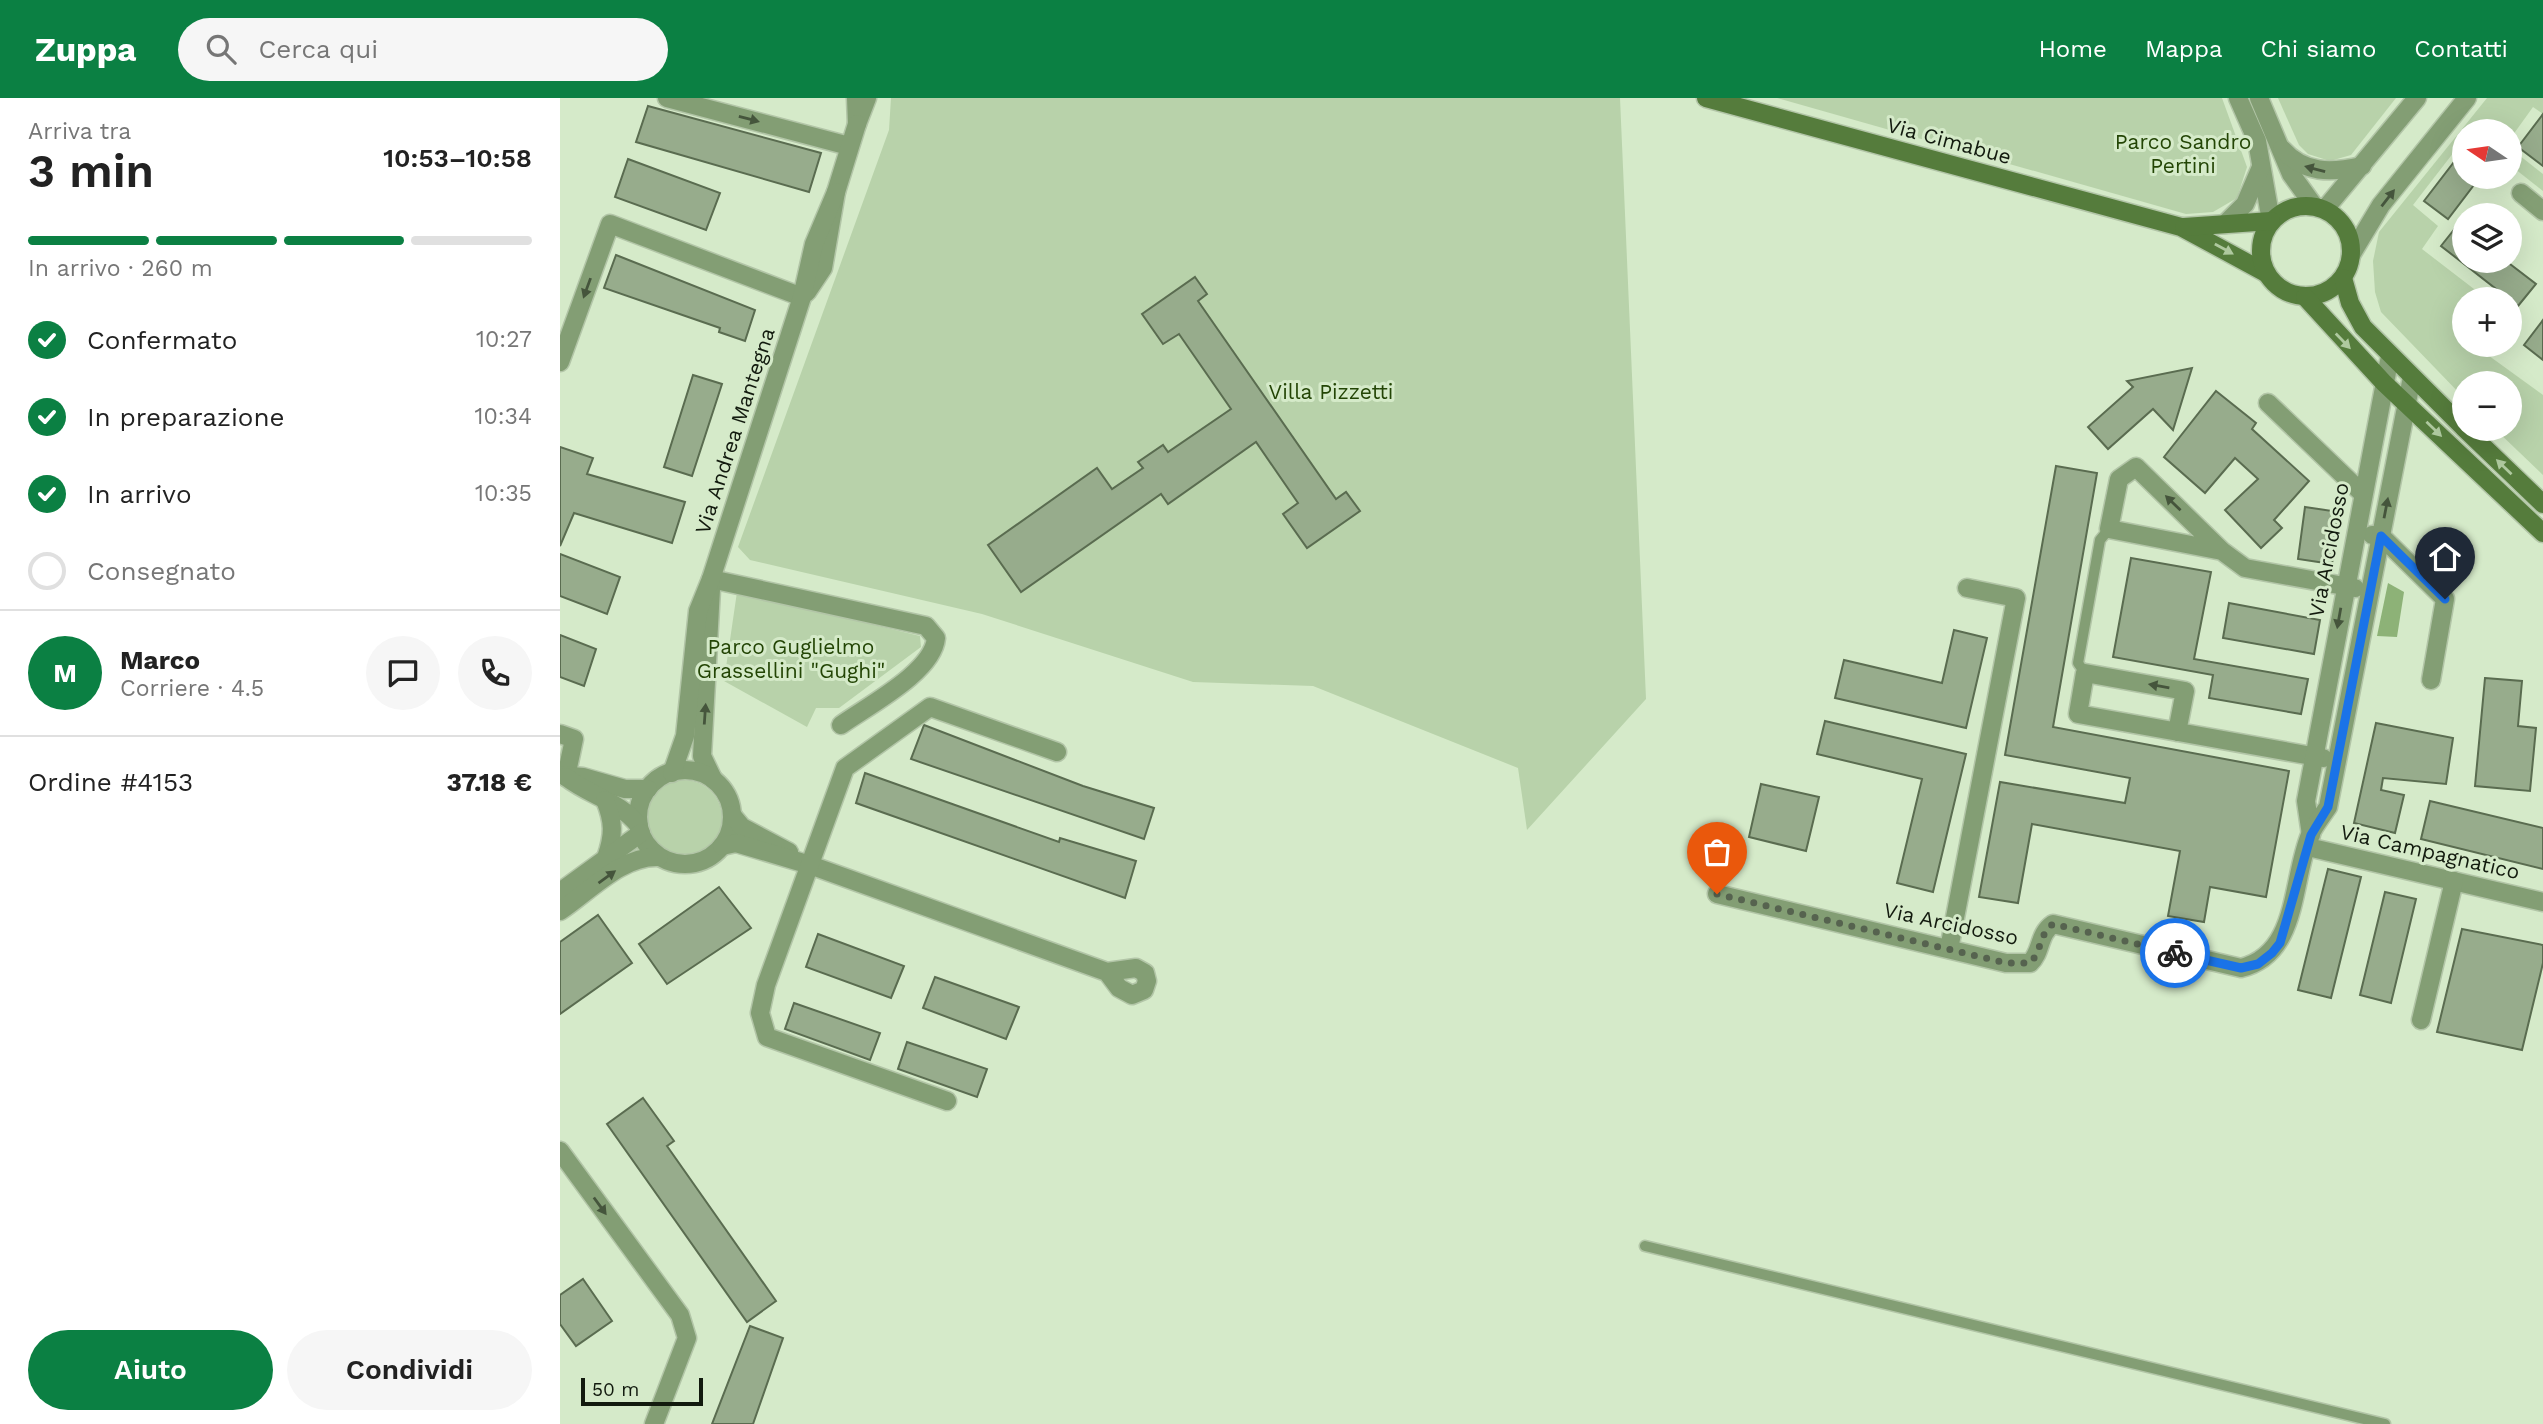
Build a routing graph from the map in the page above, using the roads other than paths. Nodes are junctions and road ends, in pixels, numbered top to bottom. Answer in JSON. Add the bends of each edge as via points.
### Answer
{"nodes":[{"id":1,"x":856,"y":98,"type":"edge"},
{"id":2,"x":867,"y":98,"type":"edge"},
{"id":3,"x":1706,"y":98,"type":"edge"},
{"id":4,"x":2238,"y":98,"type":"edge"},
{"id":5,"x":2259,"y":98,"type":"edge"},
{"id":6,"x":2417,"y":98,"type":"edge"},
{"id":7,"x":2467,"y":98,"type":"edge"},
{"id":8,"x":678,"y":99,"type":"edge"},
{"id":9,"x":857,"y":124,"type":"junction"},
{"id":10,"x":2276,"y":142,"type":"junction"},
{"id":11,"x":849,"y":146,"type":"junction"},
{"id":12,"x":2262,"y":164,"type":"junction"},
{"id":13,"x":2361,"y":166,"type":"junction"},
{"id":14,"x":2521,"y":193,"type":"dead end"},
{"id":15,"x":2319,"y":207,"type":"junction"},
{"id":16,"x":2543,"y":211,"type":"edge"},
{"id":17,"x":2271,"y":221,"type":"junction"},
{"id":18,"x":2225,"y":224,"type":"junction"},
{"id":19,"x":2181,"y":227,"type":"junction"},
{"id":20,"x":2351,"y":255,"type":"junction"},
{"id":21,"x":2266,"y":273,"type":"junction"},
{"id":22,"x":2343,"y":278,"type":"junction"},
{"id":23,"x":2305,"y":297,"type":"junction"},
{"id":24,"x":802,"y":298,"type":"junction"},
{"id":25,"x":2390,"y":356,"type":"junction"},
{"id":26,"x":560,"y":362,"type":"edge"},
{"id":27,"x":2412,"y":377,"type":"junction"},
{"id":28,"x":2384,"y":383,"type":"junction"},
{"id":29,"x":2407,"y":402,"type":"junction"},
{"id":30,"x":2268,"y":403,"type":"dead end"},
{"id":31,"x":2452,"y":416,"type":"edge"},
{"id":32,"x":2478,"y":441,"type":"edge"},
{"id":33,"x":2363,"y":494,"type":"junction"},
{"id":34,"x":2543,"y":504,"type":"edge"},
{"id":35,"x":2109,"y":529,"type":"junction"},
{"id":36,"x":2355,"y":531,"type":"junction"},
{"id":37,"x":2543,"y":533,"type":"edge"},
{"id":38,"x":2381,"y":536,"type":"junction"},
{"id":39,"x":2222,"y":551,"type":"junction"},
{"id":40,"x":711,"y":579,"type":"junction"},
{"id":41,"x":2345,"y":586,"type":"junction"},
{"id":42,"x":1967,"y":588,"type":"dead end"},
{"id":43,"x":2370,"y":591,"type":"junction"},
{"id":44,"x":2085,"y":673,"type":"junction"},
{"id":45,"x":2431,"y":680,"type":"dead end"},
{"id":46,"x":841,"y":724,"type":"dead end"},
{"id":47,"x":2177,"y":732,"type":"junction"},
{"id":48,"x":560,"y":734,"type":"edge"},
{"id":49,"x":1057,"y":752,"type":"dead end"},
{"id":50,"x":2314,"y":757,"type":"junction"},
{"id":51,"x":2337,"y":761,"type":"junction"},
{"id":52,"x":672,"y":773,"type":"junction"},
{"id":53,"x":563,"y":776,"type":"edge"},
{"id":54,"x":713,"y":779,"type":"junction"},
{"id":55,"x":648,"y":789,"type":"junction"},
{"id":56,"x":605,"y":800,"type":"junction"},
{"id":57,"x":732,"y":815,"type":"junction"},
{"id":58,"x":640,"y":829,"type":"junction"},
{"id":59,"x":2309,"y":841,"type":"junction"},
{"id":60,"x":722,"y":846,"type":"junction"},
{"id":61,"x":659,"y":857,"type":"junction"},
{"id":62,"x":606,"y":858,"type":"junction"},
{"id":63,"x":810,"y":865,"type":"junction"},
{"id":64,"x":2454,"y":881,"type":"junction"},
{"id":65,"x":560,"y":892,"type":"edge"},
{"id":66,"x":1717,"y":894,"type":"dead end"},
{"id":67,"x":2543,"y":902,"type":"edge"},
{"id":68,"x":560,"y":911,"type":"edge"},
{"id":69,"x":1949,"y":949,"type":"junction"},
{"id":70,"x":1107,"y":972,"type":"dead end"},
{"id":71,"x":2421,"y":1020,"type":"dead end"},
{"id":72,"x":947,"y":1101,"type":"dead end"},
{"id":73,"x":560,"y":1151,"type":"edge"},
{"id":74,"x":1645,"y":1246,"type":"dead end"},
{"id":75,"x":653,"y":1424,"type":"edge"},
{"id":76,"x":2385,"y":1424,"type":"edge"}],
"edges":[{"from":1,"to":9,"type":"street","name":"Via Andrea Mantegna"},
{"from":2,"to":9,"type":"street","name":"Via Andrea Mantegna"},
{"from":3,"to":19,"type":"main road","name":"Via Cimabue"},
{"from":4,"to":12,"type":"street"},
{"from":5,"to":10,"type":"street"},
{"from":6,"to":13,"type":"street"},
{"from":20,"to":7,"type":"street","one_way":true,"via":[[2381,205]]},
{"from":8,"to":11,"type":"street","one_way":true},
{"from":9,"to":11,"type":"street","name":"Via Andrea Mantegna"},
{"from":13,"to":10,"type":"street","one_way":true,"via":[[2330,173],[2309,169],[2290,158]]},
{"from":10,"to":15,"type":"street","via":[[2291,174]]},
{"from":11,"to":24,"type":"street","name":"Via Andrea Mantegna"},
{"from":12,"to":17,"type":"street"},
{"from":12,"to":18,"type":"street","via":[[2245,204]]},
{"from":13,"to":15,"type":"street"},
{"from":14,"to":16,"type":"street"},
{"from":15,"to":17,"type":"main road","via":[[2288,209]]},
{"from":15,"to":20,"type":"main road","via":[[2342,223]]},
{"from":17,"to":18,"type":"main road","name":"Via Cimabue"},
{"from":17,"to":21,"type":"main road","via":[[2261,240]]},
{"from":18,"to":19,"type":"main road","name":"Via Cimabue"},
{"from":19,"to":21,"type":"main road","name":"Via Cimabue","one_way":true},
{"from":20,"to":22,"type":"main road"},
{"from":21,"to":23,"type":"main road","via":[[2286,292]]},
{"from":22,"to":23,"type":"main road","via":[[2324,293]]},
{"from":22,"to":25,"type":"main road","via":[[2363,327]]},
{"from":23,"to":28,"type":"main road","one_way":true},
{"from":24,"to":26,"type":"street","one_way":true,"via":[[610,223]]},
{"from":24,"to":40,"type":"street","name":"Via Andrea Mantegna"},
{"from":25,"to":27,"type":"main road"},
{"from":25,"to":28,"type":"street","name":"Via Arcidosso"},
{"from":27,"to":29,"type":"street","name":"Via Arcidosso"},
{"from":27,"to":31,"type":"main road"},
{"from":28,"to":29,"type":"main road"},
{"from":28,"to":33,"type":"street","name":"Via Arcidosso"},
{"from":29,"to":37,"type":"main road","one_way":true},
{"from":38,"to":29,"type":"street","name":"Via Arcidosso","one_way":true},
{"from":30,"to":33,"type":"street"},
{"from":34,"to":32,"type":"main road","one_way":true},
{"from":33,"to":36,"type":"street","name":"Via Arcidosso"},
{"from":35,"to":39,"type":"street"},
{"from":39,"to":35,"type":"street","one_way":true,"via":[[2136,467],[2119,479]]},
{"from":35,"to":44,"type":"lane","via":[[2100,540],[2078,663]]},
{"from":36,"to":38,"type":"street"},
{"from":36,"to":41,"type":"street","name":"Via Arcidosso"},
{"from":38,"to":43,"type":"street","name":"Via Arcidosso"},
{"from":38,"to":45,"type":"street","via":[[2445,599]]},
{"from":39,"to":41,"type":"street","via":[[2245,568]]},
{"from":40,"to":46,"type":"street","via":[[926,626],[936,638],[935,651],[923,667]]},
{"from":40,"to":52,"type":"street","name":"Via Andrea Mantegna","via":[[698,611],[685,736]]},
{"from":54,"to":40,"type":"street","name":"Via Andrea Mantegna","one_way":true,"via":[[702,756]]},
{"from":41,"to":43,"type":"street"},
{"from":41,"to":50,"type":"street","name":"Via Arcidosso","one_way":true},
{"from":42,"to":69,"type":"street","via":[[2016,597]]},
{"from":43,"to":51,"type":"street","name":"Via Arcidosso"},
{"from":44,"to":47,"type":"street","via":[[2078,714]]},
{"from":47,"to":44,"type":"street","one_way":true,"via":[[2185,691]]},
{"from":47,"to":50,"type":"street"},
{"from":48,"to":53,"type":"street","via":[[574,739]]},
{"from":49,"to":63,"type":"street","via":[[930,708],[845,768]]},
{"from":50,"to":51,"type":"street"},
{"from":50,"to":59,"type":"street","name":"Via Arcidosso","via":[[2306,801]]},
{"from":51,"to":59,"type":"street","name":"Via Arcidosso","via":[[2328,807]]},
{"from":52,"to":54,"type":"street","via":[[690,771]]},
{"from":52,"to":55,"type":"street"},
{"from":53,"to":55,"type":"street"},
{"from":53,"to":56,"type":"street"},
{"from":54,"to":57,"type":"street","via":[[726,795]]},
{"from":55,"to":58,"type":"street","via":[[638,813]]},
{"from":56,"to":58,"type":"street","via":[[626,810]]},
{"from":56,"to":62,"type":"street","via":[[614,837]]},
{"from":57,"to":60,"type":"street"},
{"from":57,"to":63,"type":"street","via":[[743,827]]},
{"from":58,"to":61,"type":"street"},
{"from":58,"to":62,"type":"street"},
{"from":59,"to":64,"type":"street","name":"Via Campagnatico"},
{"from":59,"to":69,"type":"street","name":"Via Arcidosso","via":[[2280,943],[2258,964],[2241,968],[2053,924],[2043,933],[2030,963],[2006,963]]},
{"from":60,"to":61,"type":"street","via":[[712,856],[686,864]]},
{"from":60,"to":63,"type":"street","via":[[736,843]]},
{"from":68,"to":61,"type":"street","one_way":true,"via":[[629,862],[642,856]]},
{"from":62,"to":65,"type":"street"},
{"from":63,"to":70,"type":"street"},
{"from":63,"to":72,"type":"street","via":[[760,1013],[766,1037]]},
{"from":64,"to":67,"type":"street","name":"Via Campagnatico"},
{"from":64,"to":71,"type":"street"},
{"from":66,"to":69,"type":"street","name":"Via Arcidosso"},
{"from":73,"to":75,"type":"street","one_way":true,"via":[[680,1315],[687,1338]]},
{"from":74,"to":76,"type":"lane"}]}
